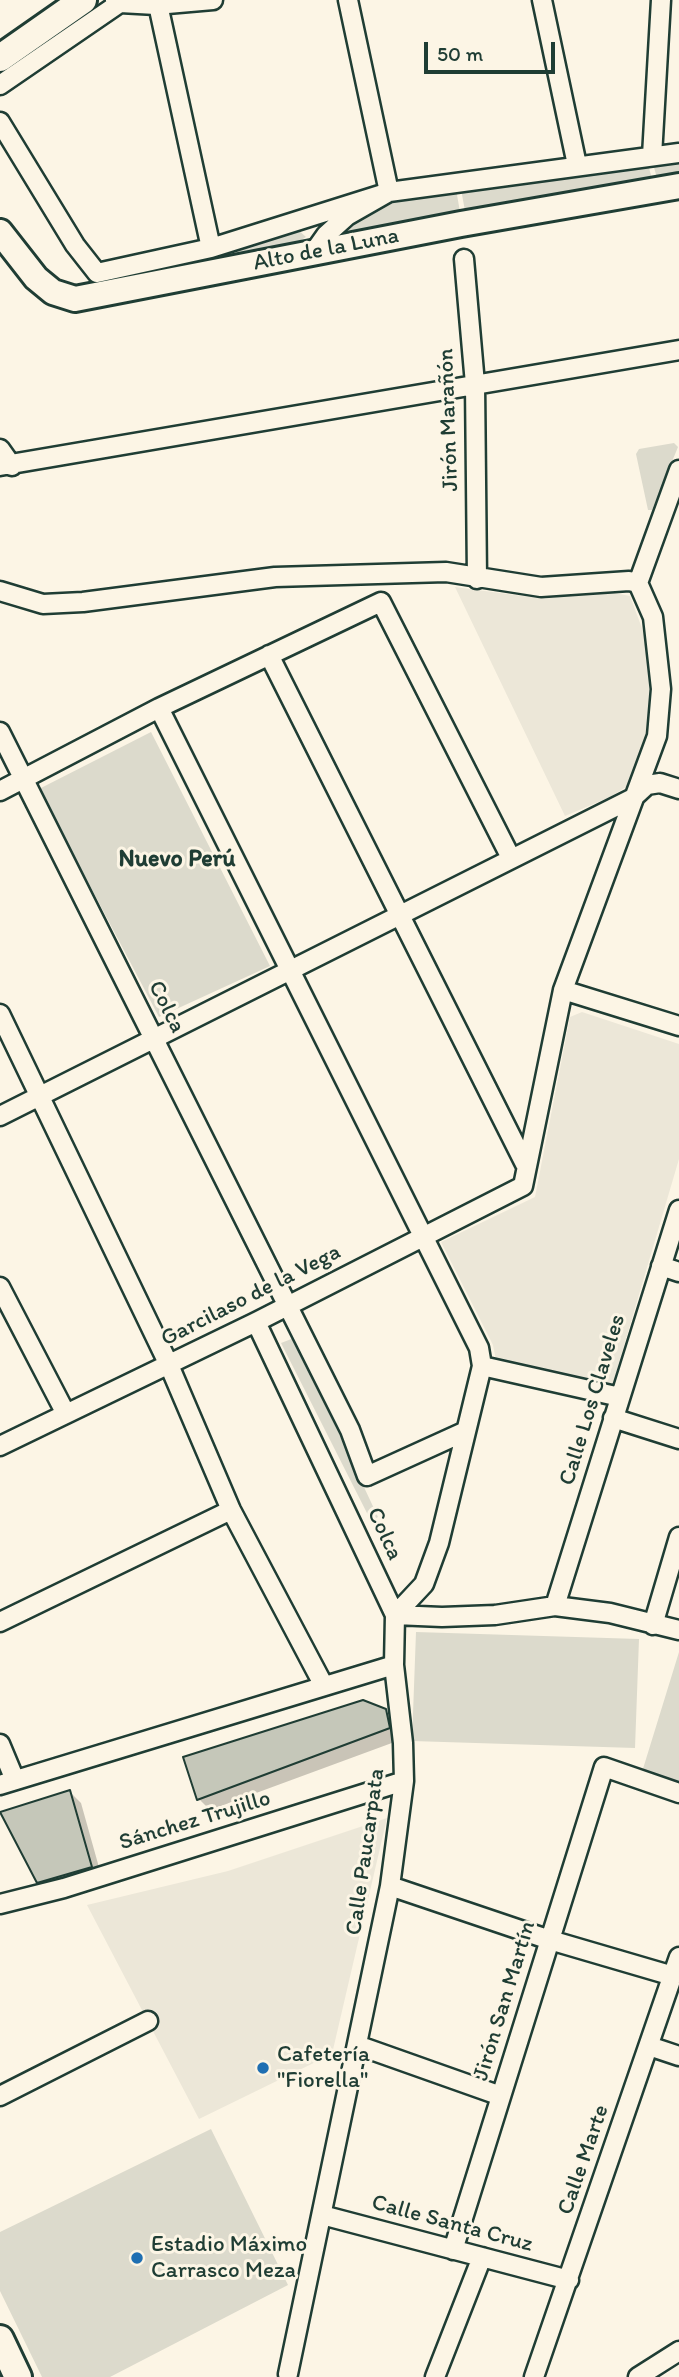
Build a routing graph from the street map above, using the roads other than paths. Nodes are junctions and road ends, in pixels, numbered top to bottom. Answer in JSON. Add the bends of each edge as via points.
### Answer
{"nodes":[{"id":1,"x":83,"y":0,"type":"edge"},
{"id":2,"x":213,"y":0,"type":"edge"},
{"id":3,"x":348,"y":0,"type":"edge"},
{"id":4,"x":542,"y":0,"type":"edge"},
{"id":5,"x":661,"y":0,"type":"edge"},
{"id":6,"x":120,"y":1,"type":"edge"},
{"id":7,"x":156,"y":2,"type":"edge"},
{"id":8,"x":0,"y":58,"type":"edge"},
{"id":9,"x":0,"y":85,"type":"edge"},
{"id":10,"x":0,"y":122,"type":"edge"},
{"id":11,"x":679,"y":153,"type":"edge"},
{"id":12,"x":652,"y":156,"type":"junction"},
{"id":13,"x":577,"y":165,"type":"junction"},
{"id":14,"x":679,"y":186,"type":"edge"},
{"id":15,"x":389,"y":191,"type":"junction"},
{"id":16,"x":0,"y":232,"type":"edge"},
{"id":17,"x":211,"y":248,"type":"junction"},
{"id":18,"x":314,"y":251,"type":"junction"},
{"id":19,"x":464,"y":260,"type":"dead end"},
{"id":20,"x":679,"y":350,"type":"edge"},
{"id":21,"x":475,"y":384,"type":"junction"},
{"id":22,"x":0,"y":449,"type":"edge"},
{"id":23,"x":6,"y":466,"type":"edge"},
{"id":24,"x":679,"y":470,"type":"edge"},
{"id":25,"x":477,"y":579,"type":"junction"},
{"id":26,"x":638,"y":583,"type":"junction"},
{"id":27,"x":0,"y":591,"type":"edge"},
{"id":28,"x":269,"y":655,"type":"junction"},
{"id":29,"x":159,"y":708,"type":"junction"},
{"id":30,"x":0,"y":732,"type":"edge"},
{"id":31,"x":24,"y":779,"type":"junction"},
{"id":32,"x":679,"y":789,"type":"edge"},
{"id":33,"x":0,"y":791,"type":"edge"},
{"id":34,"x":633,"y":798,"type":"junction"},
{"id":35,"x":512,"y":858,"type":"junction"},
{"id":36,"x":400,"y":915,"type":"junction"},
{"id":37,"x":288,"y":969,"type":"junction"},
{"id":38,"x":563,"y":989,"type":"junction"},
{"id":39,"x":0,"y":1014,"type":"edge"},
{"id":40,"x":679,"y":1026,"type":"edge"},
{"id":41,"x":154,"y":1037,"type":"junction"},
{"id":42,"x":41,"y":1095,"type":"junction"},
{"id":43,"x":0,"y":1116,"type":"edge"},
{"id":44,"x":525,"y":1164,"type":"junction"},
{"id":45,"x":679,"y":1210,"type":"edge"},
{"id":46,"x":423,"y":1235,"type":"junction"},
{"id":47,"x":661,"y":1266,"type":"junction"},
{"id":48,"x":679,"y":1272,"type":"edge"},
{"id":49,"x":0,"y":1287,"type":"edge"},
{"id":50,"x":287,"y":1304,"type":"junction"},
{"id":51,"x":256,"y":1322,"type":"junction"},
{"id":52,"x":169,"y":1365,"type":"junction"},
{"id":53,"x":482,"y":1366,"type":"junction"},
{"id":54,"x":620,"y":1397,"type":"junction"},
{"id":55,"x":65,"y":1412,"type":"junction"},
{"id":56,"x":613,"y":1418,"type":"junction"},
{"id":57,"x":466,"y":1431,"type":"junction"},
{"id":58,"x":679,"y":1439,"type":"edge"},
{"id":59,"x":0,"y":1446,"type":"edge"},
{"id":60,"x":231,"y":1510,"type":"junction"},
{"id":61,"x":679,"y":1537,"type":"edge"},
{"id":62,"x":555,"y":1606,"type":"junction"},
{"id":63,"x":395,"y":1615,"type":"junction"},
{"id":64,"x":0,"y":1622,"type":"edge"},
{"id":65,"x":653,"y":1625,"type":"junction"},
{"id":66,"x":679,"y":1630,"type":"edge"},
{"id":67,"x":394,"y":1665,"type":"junction"},
{"id":68,"x":324,"y":1686,"type":"junction"},
{"id":69,"x":0,"y":1744,"type":"edge"},
{"id":70,"x":404,"y":1781,"type":"junction"},
{"id":71,"x":8,"y":1783,"type":"edge"},
{"id":72,"x":679,"y":1793,"type":"edge"},
{"id":73,"x":390,"y":1886,"type":"junction"},
{"id":74,"x":0,"y":1904,"type":"edge"},
{"id":75,"x":550,"y":1940,"type":"junction"},
{"id":76,"x":679,"y":1957,"type":"edge"},
{"id":77,"x":673,"y":1976,"type":"junction"},
{"id":78,"x":148,"y":2021,"type":"dead end"},
{"id":79,"x":357,"y":2045,"type":"junction"},
{"id":80,"x":649,"y":2046,"type":"junction"},
{"id":81,"x":679,"y":2056,"type":"edge"},
{"id":82,"x":0,"y":2096,"type":"edge"},
{"id":83,"x":501,"y":2096,"type":"junction"},
{"id":84,"x":322,"y":2215,"type":"junction"},
{"id":85,"x":453,"y":2250,"type":"junction"},
{"id":86,"x":482,"y":2257,"type":"junction"},
{"id":87,"x":569,"y":2280,"type":"junction"},
{"id":88,"x":0,"y":2339,"type":"edge"},
{"id":89,"x":679,"y":2351,"type":"edge"},
{"id":90,"x":289,"y":2376,"type":"edge"},
{"id":91,"x":18,"y":2377,"type":"edge"},
{"id":92,"x":435,"y":2377,"type":"edge"},
{"id":93,"x":534,"y":2377,"type":"edge"},
{"id":94,"x":638,"y":2377,"type":"edge"}],
"edges":[{"from":1,"to":8,"type":"main road"},
{"from":2,"to":7,"type":"street"},
{"from":3,"to":15,"type":"street"},
{"from":4,"to":13,"type":"street"},
{"from":5,"to":12,"type":"street"},
{"from":6,"to":7,"type":"street"},
{"from":6,"to":9,"type":"street"},
{"from":7,"to":17,"type":"street"},
{"from":10,"to":17,"type":"street","via":[[97,273]]},
{"from":11,"to":12,"type":"street"},
{"from":12,"to":13,"type":"street"},
{"from":13,"to":15,"type":"street"},
{"from":14,"to":18,"type":"main road","name":"Alto de la Luna"},
{"from":15,"to":17,"type":"street"},
{"from":15,"to":18,"type":"street","via":[[347,216]]},
{"from":16,"to":18,"type":"main road","name":"Alto de la Luna","via":[[36,278],[53,292],[75,299]]},
{"from":19,"to":21,"type":"street","name":"Jirón Marañón"},
{"from":20,"to":21,"type":"street"},
{"from":21,"to":23,"type":"street"},
{"from":21,"to":25,"type":"street","name":"Jirón Marañón"},
{"from":22,"to":23,"type":"street"},
{"from":24,"to":26,"type":"street"},
{"from":25,"to":26,"type":"street","via":[[541,587]]},
{"from":25,"to":27,"type":"street","via":[[446,572],[275,577],[43,604]]},
{"from":26,"to":34,"type":"street","via":[[653,617],[661,689],[657,736]]},
{"from":28,"to":29,"type":"street"},
{"from":28,"to":35,"type":"street","via":[[381,602]]},
{"from":28,"to":36,"type":"street"},
{"from":29,"to":31,"type":"street"},
{"from":29,"to":37,"type":"street"},
{"from":30,"to":31,"type":"street","name":"Colca"},
{"from":31,"to":33,"type":"street"},
{"from":31,"to":41,"type":"street","name":"Colca"},
{"from":32,"to":34,"type":"street","via":[[660,783],[647,785]]},
{"from":34,"to":35,"type":"street"},
{"from":34,"to":38,"type":"street"},
{"from":35,"to":36,"type":"street"},
{"from":36,"to":37,"type":"street"},
{"from":36,"to":44,"type":"street"},
{"from":37,"to":41,"type":"street"},
{"from":37,"to":46,"type":"street"},
{"from":38,"to":40,"type":"street"},
{"from":38,"to":44,"type":"street"},
{"from":39,"to":42,"type":"street"},
{"from":41,"to":42,"type":"street"},
{"from":41,"to":50,"type":"street","name":"Colca"},
{"from":42,"to":43,"type":"street"},
{"from":42,"to":52,"type":"street"},
{"from":44,"to":46,"type":"street","name":"Garcilaso de la Vega","via":[[523,1186]]},
{"from":45,"to":47,"type":"street","name":"Calle Los Claveles"},
{"from":46,"to":50,"type":"street","name":"Garcilaso de la Vega"},
{"from":46,"to":53,"type":"street","via":[[479,1348]]},
{"from":47,"to":48,"type":"street"},
{"from":47,"to":54,"type":"street","name":"Calle Los Claveles"},
{"from":49,"to":55,"type":"street"},
{"from":50,"to":51,"type":"street","name":"Garcilaso de la Vega"},
{"from":50,"to":57,"type":"street","name":"Colca","via":[[350,1430],[367,1476]]},
{"from":51,"to":52,"type":"street","name":"Garcilaso de la Vega"},
{"from":51,"to":63,"type":"street","name":"Colca"},
{"from":52,"to":55,"type":"street","name":"Garcilaso de la Vega"},
{"from":52,"to":60,"type":"street"},
{"from":53,"to":54,"type":"street"},
{"from":53,"to":57,"type":"street"},
{"from":54,"to":56,"type":"street","name":"Calle Los Claveles"},
{"from":55,"to":59,"type":"street","name":"Garcilaso de la Vega"},
{"from":56,"to":58,"type":"street"},
{"from":56,"to":62,"type":"street","name":"Calle Los Claveles"},
{"from":57,"to":63,"type":"street","via":[[439,1543],[424,1584]]},
{"from":60,"to":64,"type":"street"},
{"from":60,"to":68,"type":"street"},
{"from":61,"to":65,"type":"street"},
{"from":62,"to":63,"type":"street","via":[[442,1618]]},
{"from":62,"to":65,"type":"street","via":[[610,1612]]},
{"from":63,"to":67,"type":"street","name":"Calle Paucarpata"},
{"from":65,"to":66,"type":"street"},
{"from":67,"to":68,"type":"street"},
{"from":67,"to":70,"type":"street","name":"Calle Paucarpata"},
{"from":68,"to":71,"type":"street"},
{"from":69,"to":71,"type":"street"},
{"from":70,"to":73,"type":"street","name":"Calle Paucarpata"},
{"from":70,"to":74,"type":"street","name":"Sánchez Trujillo"},
{"from":72,"to":75,"type":"street","name":"Jirón San Martín","via":[[604,1767]]},
{"from":73,"to":75,"type":"street"},
{"from":73,"to":79,"type":"street","name":"Calle Paucarpata"},
{"from":75,"to":77,"type":"street"},
{"from":75,"to":83,"type":"street","name":"Jirón San Martín"},
{"from":76,"to":77,"type":"street","name":"Calle Marte"},
{"from":77,"to":80,"type":"street","name":"Calle Marte"},
{"from":78,"to":82,"type":"street"},
{"from":79,"to":83,"type":"street"},
{"from":79,"to":84,"type":"street","name":"Calle Paucarpata"},
{"from":80,"to":81,"type":"street"},
{"from":80,"to":87,"type":"street","name":"Calle Marte"},
{"from":83,"to":85,"type":"street","name":"Jirón San Martín"},
{"from":84,"to":85,"type":"street","name":"Calle Santa Cruz"},
{"from":84,"to":90,"type":"street","name":"Calle Paucarpata"},
{"from":85,"to":86,"type":"street","name":"Calle Santa Cruz"},
{"from":86,"to":87,"type":"street","name":"Calle Santa Cruz"},
{"from":86,"to":92,"type":"street"},
{"from":87,"to":93,"type":"street","name":"Calle Marte"},
{"from":88,"to":91,"type":"main road"},
{"from":89,"to":94,"type":"street"}]}
